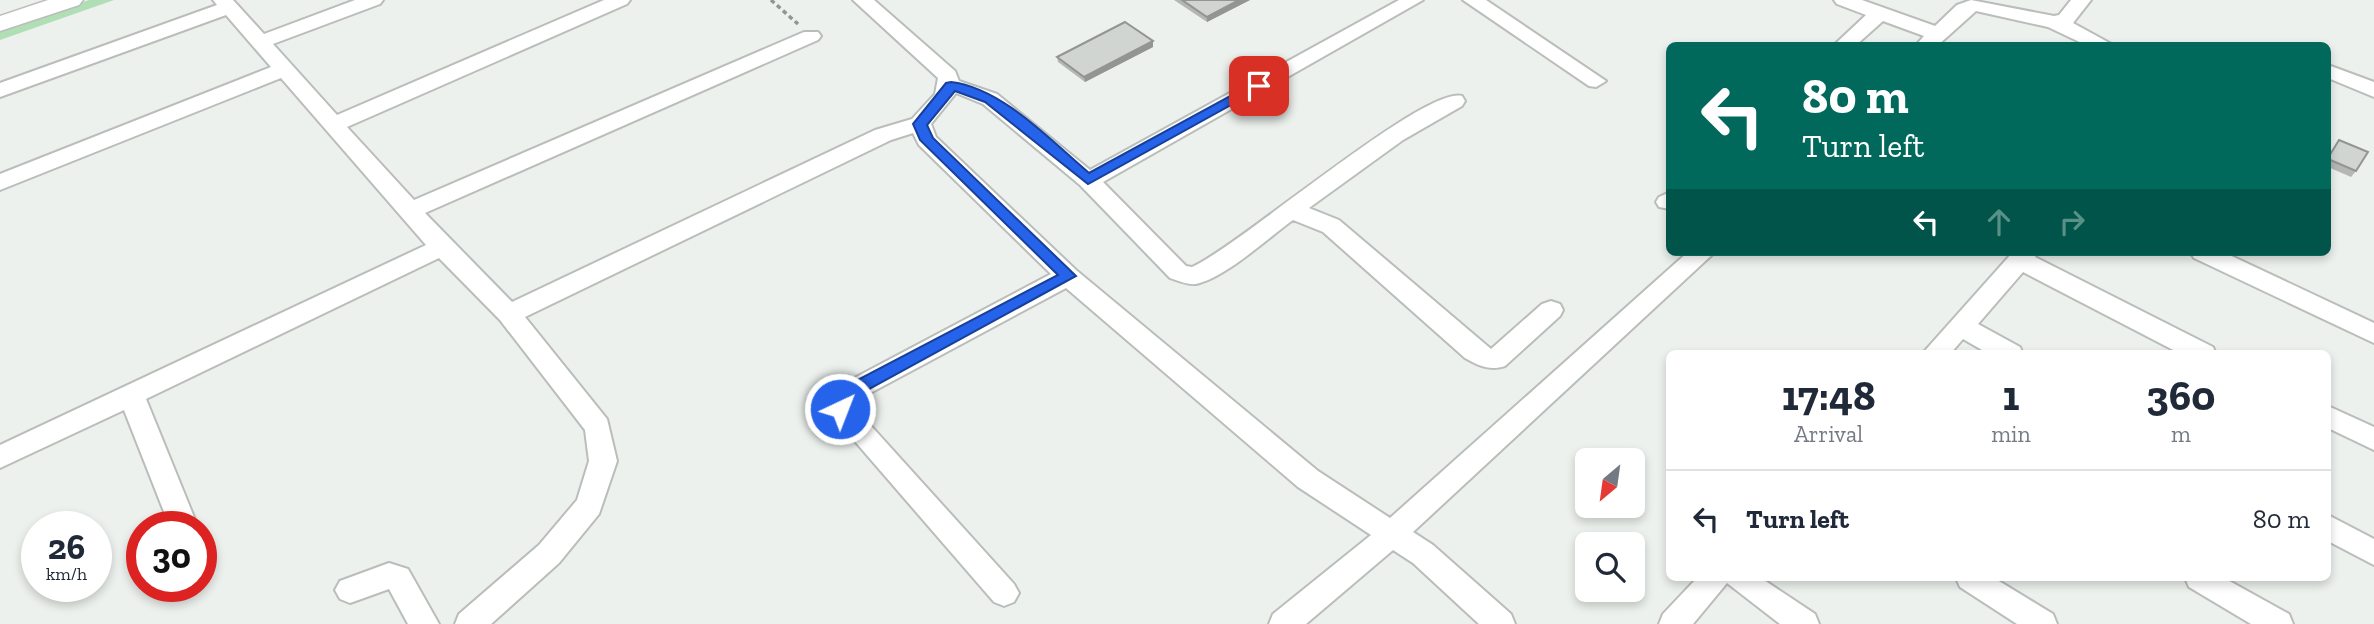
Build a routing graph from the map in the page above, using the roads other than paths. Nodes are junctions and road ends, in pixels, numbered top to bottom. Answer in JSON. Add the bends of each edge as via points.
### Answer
{"nodes":[{"id":1,"x":42,"y":0,"type":"edge"},
{"id":2,"x":71,"y":0,"type":"edge"},
{"id":3,"x":373,"y":0,"type":"edge"},
{"id":4,"x":620,"y":0,"type":"edge"},
{"id":5,"x":863,"y":0,"type":"edge"},
{"id":6,"x":1413,"y":0,"type":"edge"},
{"id":7,"x":1473,"y":0,"type":"edge"},
{"id":8,"x":1844,"y":0,"type":"edge"},
{"id":9,"x":2081,"y":0,"type":"edge"},
{"id":10,"x":1973,"y":3,"type":"edge"},
{"id":11,"x":226,"y":4,"type":"edge"},
{"id":12,"x":1880,"y":13,"type":"junction"},
{"id":13,"x":0,"y":14,"type":"edge"},
{"id":14,"x":2054,"y":22,"type":"junction"},
{"id":15,"x":0,"y":24,"type":"edge"},
{"id":16,"x":811,"y":36,"type":"road end"},
{"id":17,"x":1931,"y":40,"type":"edge"},
{"id":18,"x":1847,"y":42,"type":"edge"},
{"id":19,"x":2096,"y":42,"type":"edge"},
{"id":20,"x":259,"y":43,"type":"junction"},
{"id":21,"x":282,"y":70,"type":"junction"},
{"id":22,"x":2331,"y":72,"type":"edge"},
{"id":23,"x":1596,"y":81,"type":"dead end"},
{"id":24,"x":951,"y":86,"type":"junction"},
{"id":25,"x":0,"y":90,"type":"edge"},
{"id":26,"x":2374,"y":90,"type":"edge"},
{"id":27,"x":1455,"y":102,"type":"dead end"},
{"id":28,"x":920,"y":124,"type":"junction"},
{"id":29,"x":333,"y":125,"type":"junction"},
{"id":30,"x":1088,"y":180,"type":"junction"},
{"id":31,"x":0,"y":182,"type":"edge"},
{"id":32,"x":1291,"y":210,"type":"junction"},
{"id":33,"x":410,"y":211,"type":"junction"},
{"id":34,"x":442,"y":247,"type":"junction"},
{"id":35,"x":1699,"y":256,"type":"edge"},
{"id":36,"x":2024,"y":256,"type":"edge"},
{"id":37,"x":2210,"y":256,"type":"edge"},
{"id":38,"x":1068,"y":276,"type":"junction"},
{"id":39,"x":1551,"y":310,"type":"dead end"},
{"id":40,"x":509,"y":314,"type":"junction"},
{"id":41,"x":1960,"y":326,"type":"junction"},
{"id":42,"x":2374,"y":334,"type":"edge"},
{"id":43,"x":1938,"y":350,"type":"edge"},
{"id":44,"x":2004,"y":350,"type":"edge"},
{"id":45,"x":2197,"y":350,"type":"edge"},
{"id":46,"x":131,"y":394,"type":"junction"},
{"id":47,"x":2331,"y":418,"type":"edge"},
{"id":48,"x":2374,"y":439,"type":"edge"},
{"id":49,"x":0,"y":457,"type":"edge"},
{"id":50,"x":178,"y":511,"type":"edge"},
{"id":51,"x":2331,"y":529,"type":"edge"},
{"id":52,"x":1393,"y":533,"type":"junction"},
{"id":53,"x":2374,"y":553,"type":"edge"},
{"id":54,"x":1712,"y":581,"type":"edge"},
{"id":55,"x":1743,"y":581,"type":"edge"},
{"id":56,"x":1975,"y":581,"type":"edge"},
{"id":57,"x":2204,"y":581,"type":"edge"},
{"id":58,"x":350,"y":590,"type":"dead end"},
{"id":59,"x":1004,"y":593,"type":"dead end"},
{"id":60,"x":424,"y":624,"type":"edge"},
{"id":61,"x":470,"y":624,"type":"edge"},
{"id":62,"x":1284,"y":624,"type":"edge"},
{"id":63,"x":1500,"y":624,"type":"edge"},
{"id":64,"x":1674,"y":624,"type":"edge"},
{"id":65,"x":1804,"y":624,"type":"edge"},
{"id":66,"x":2042,"y":624,"type":"edge"},
{"id":67,"x":2278,"y":624,"type":"edge"}],
"edges":[{"from":1,"to":13,"type":"main road"},
{"from":2,"to":15,"type":"main road"},
{"from":3,"to":20,"type":"street"},
{"from":4,"to":29,"type":"street"},
{"from":5,"to":24,"type":"street","via":[[940,66]]},
{"from":6,"to":30,"type":"street"},
{"from":7,"to":23,"type":"street"},
{"from":8,"to":12,"type":"street"},
{"from":9,"to":14,"type":"street","via":[[2066,19]]},
{"from":10,"to":14,"type":"street"},
{"from":10,"to":17,"type":"street"},
{"from":11,"to":20,"type":"street"},
{"from":11,"to":25,"type":"street"},
{"from":12,"to":17,"type":"street"},
{"from":12,"to":18,"type":"street"},
{"from":14,"to":19,"type":"street"},
{"from":16,"to":33,"type":"street"},
{"from":20,"to":21,"type":"street"},
{"from":21,"to":29,"type":"street"},
{"from":21,"to":31,"type":"street"},
{"from":22,"to":26,"type":"street"},
{"from":24,"to":28,"type":"street"},
{"from":24,"to":30,"type":"street","via":[[990,99]]},
{"from":27,"to":32,"type":"street","via":[[1395,135]]},
{"from":28,"to":38,"type":"street","via":[[927,140]]},
{"from":28,"to":40,"type":"street","via":[[883,135]]},
{"from":29,"to":33,"type":"street"},
{"from":30,"to":32,"type":"street","via":[[1178,272],[1192,276]]},
{"from":32,"to":39,"type":"street","via":[[1331,226],[1486,358],[1496,359]]},
{"from":33,"to":34,"type":"street"},
{"from":34,"to":40,"type":"street"},
{"from":34,"to":46,"type":"street"},
{"from":35,"to":52,"type":"street"},
{"from":36,"to":41,"type":"street"},
{"from":36,"to":45,"type":"street"},
{"from":37,"to":42,"type":"street"},
{"from":38,"to":52,"type":"street","via":[[1308,480]]},
{"from":38,"to":59,"type":"street","via":[[852,391],[840,409]]},
{"from":40,"to":61,"type":"street","via":[[598,427],[603,461],[589,506],[571,531]]},
{"from":41,"to":43,"type":"street"},
{"from":41,"to":44,"type":"street"},
{"from":46,"to":49,"type":"street"},
{"from":46,"to":50,"type":"street"},
{"from":47,"to":48,"type":"street"},
{"from":51,"to":53,"type":"street"},
{"from":52,"to":62,"type":"street"},
{"from":52,"to":63,"type":"street"},
{"from":54,"to":64,"type":"street"},
{"from":55,"to":65,"type":"street"},
{"from":56,"to":66,"type":"street"},
{"from":57,"to":67,"type":"street"},
{"from":58,"to":60,"type":"street","via":[[388,576],[398,578]]}]}
